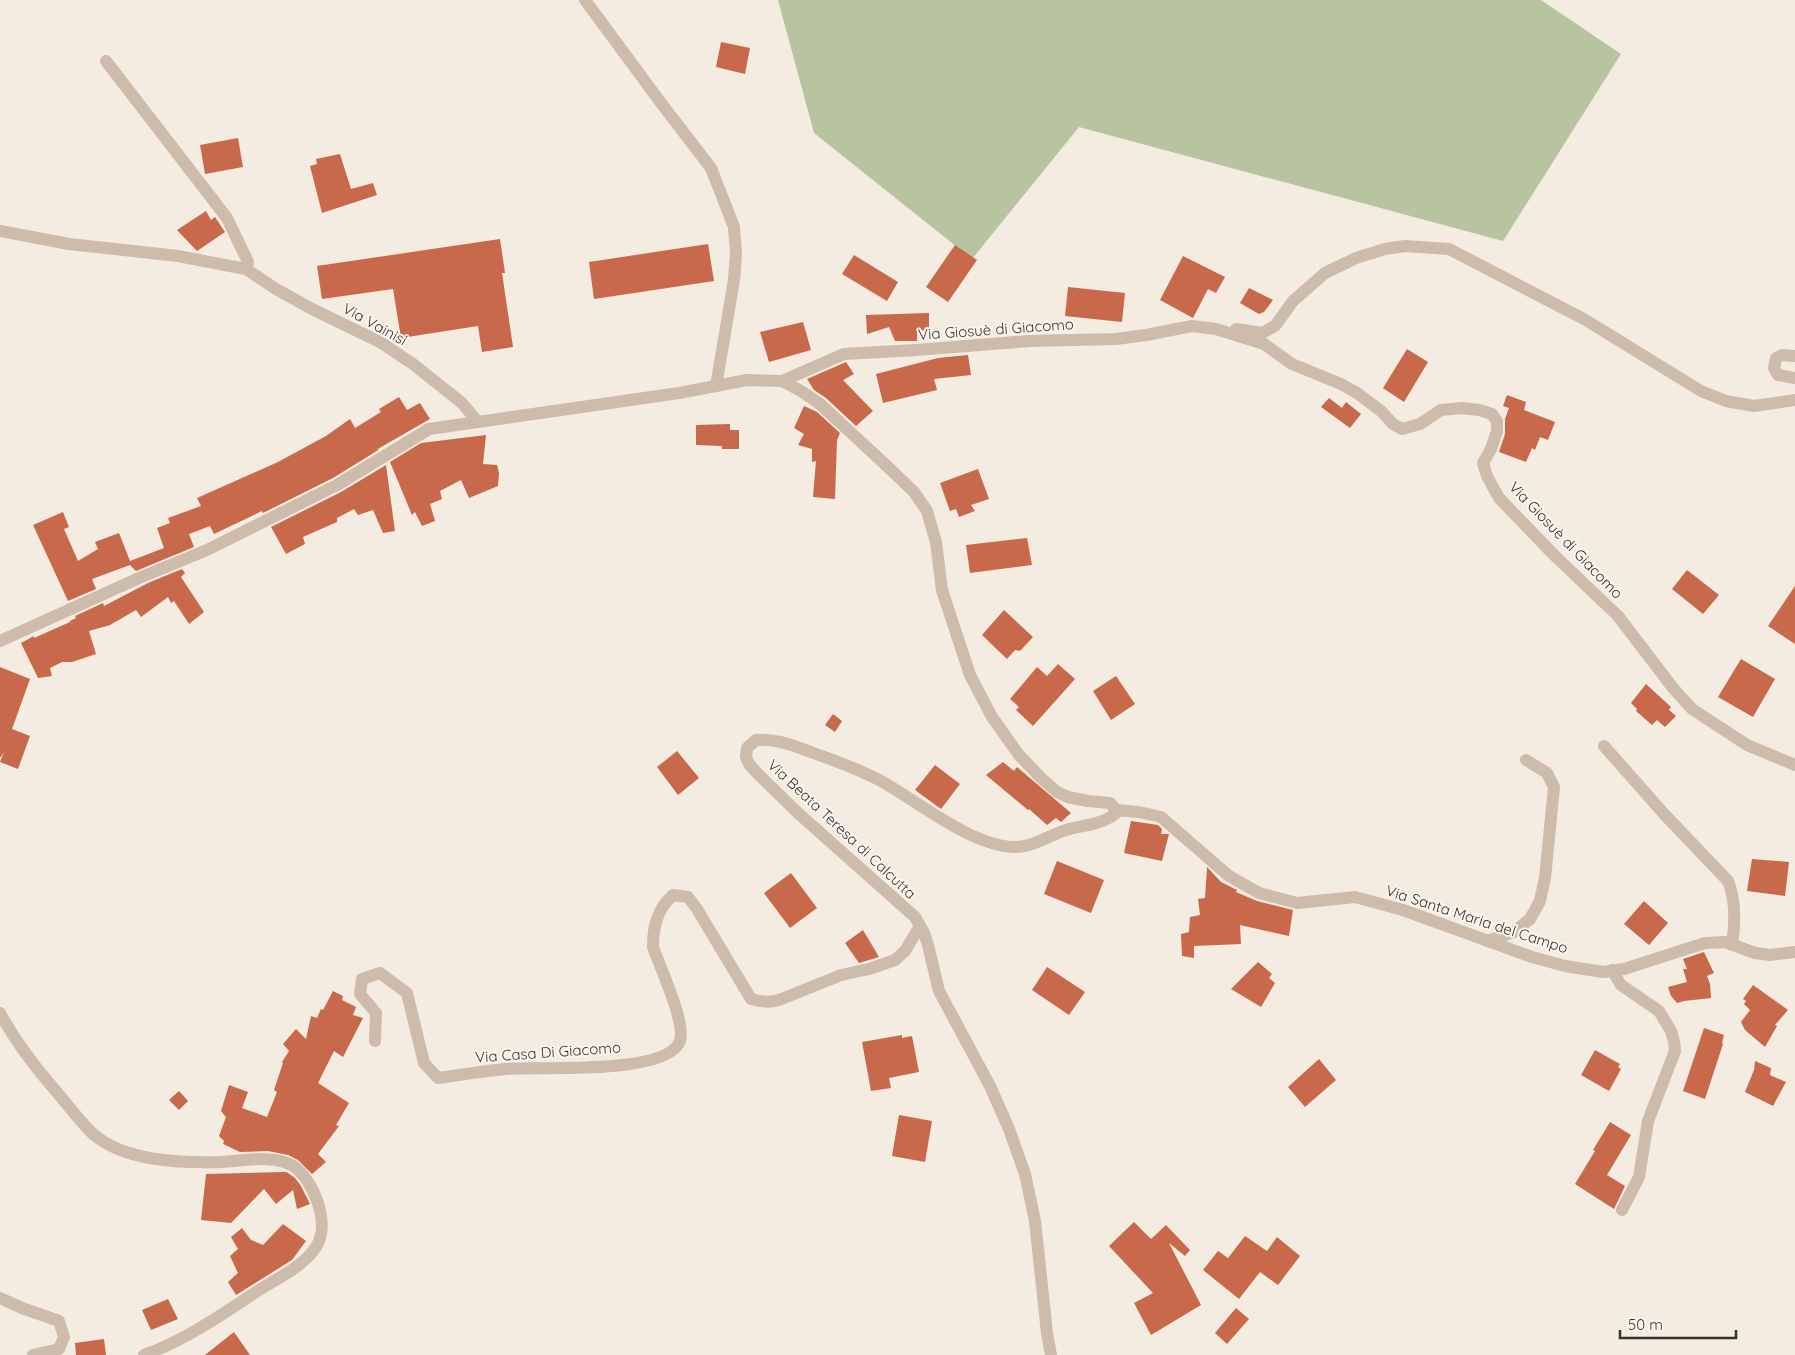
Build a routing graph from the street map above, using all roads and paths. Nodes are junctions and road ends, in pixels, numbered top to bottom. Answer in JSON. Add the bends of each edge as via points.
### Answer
{"nodes":[{"id":1,"x":585,"y":0,"type":"edge"},
{"id":2,"x":106,"y":62,"type":"dead end"},
{"id":3,"x":0,"y":231,"type":"edge"},
{"id":4,"x":246,"y":268,"type":"junction"},
{"id":5,"x":1216,"y":329,"type":"junction"},
{"id":6,"x":1795,"y":356,"type":"edge"},
{"id":7,"x":1795,"y":378,"type":"edge"},
{"id":8,"x":782,"y":381,"type":"junction"},
{"id":9,"x":716,"y":386,"type":"junction"},
{"id":10,"x":1795,"y":400,"type":"edge"},
{"id":11,"x":477,"y":422,"type":"junction"},
{"id":12,"x":0,"y":641,"type":"edge"},
{"id":13,"x":1604,"y":746,"type":"dead end"},
{"id":14,"x":1526,"y":760,"type":"dead end"},
{"id":15,"x":1795,"y":765,"type":"edge"},
{"id":16,"x":1116,"y":810,"type":"junction"},
{"id":17,"x":920,"y":926,"type":"junction"},
{"id":18,"x":1487,"y":941,"type":"junction"},
{"id":19,"x":1732,"y":945,"type":"junction"},
{"id":20,"x":1795,"y":952,"type":"edge"},
{"id":21,"x":1612,"y":970,"type":"junction"},
{"id":22,"x":0,"y":1013,"type":"edge"},
{"id":23,"x":375,"y":1041,"type":"dead end"},
{"id":24,"x":1622,"y":1210,"type":"dead end"},
{"id":25,"x":0,"y":1298,"type":"edge"},
{"id":26,"x":33,"y":1355,"type":"edge"},
{"id":27,"x":144,"y":1355,"type":"edge"},
{"id":28,"x":1051,"y":1355,"type":"edge"}],
"edges":[{"from":1,"to":9,"type":"street","via":[[711,168],[734,227],[734,280]]},
{"from":2,"to":4,"type":"street","via":[[227,218],[248,262]]},
{"from":3,"to":4,"type":"street","name":"Via Vainisi","via":[[69,244],[178,256]]},
{"from":4,"to":11,"type":"street","name":"Via Vainisi","via":[[312,309],[380,342],[462,403]]},
{"from":5,"to":8,"type":"street","name":"Via Giosuè di Giacomo","via":[[1192,326],[1116,339],[1029,341],[844,354]]},
{"from":5,"to":10,"type":"street","name":"Via Giosuè di Giacomo","via":[[1262,333],[1275,326],[1293,301],[1325,273],[1385,249],[1429,246],[1449,249],[1584,319],[1701,391],[1726,401],[1754,406]]},
{"from":5,"to":15,"type":"street","name":"Via Giosuè di Giacomo","via":[[1264,344],[1292,364],[1341,384],[1367,400],[1402,429],[1420,424],[1441,410],[1462,408],[1492,414],[1497,421],[1497,431],[1483,463],[1499,498],[1618,616],[1692,708],[1747,745]]},
{"from":6,"to":7,"type":"street","via":[[1776,358],[1774,368],[1778,375]]},
{"from":8,"to":9,"type":"street","via":[[747,380]]},
{"from":8,"to":16,"type":"street","via":[[820,404],[914,492],[927,511],[936,542],[942,590],[970,675],[992,716],[1019,755],[1057,792],[1110,803]]},
{"from":9,"to":11,"type":"street"},
{"from":11,"to":12,"type":"street","via":[[429,429],[337,485],[207,550]]},
{"from":13,"to":19,"type":"street","via":[[1728,881],[1735,928]]},
{"from":14,"to":18,"type":"street","via":[[1547,773],[1554,787],[1542,894],[1530,919],[1514,932]]},
{"from":16,"to":17,"type":"street","name":"Via Beata Teresa di Calcutta","via":[[1102,821],[1062,831],[1027,845],[998,844],[963,832],[881,780],[853,767],[775,741],[761,740],[750,744],[746,757],[756,772]]},
{"from":16,"to":18,"type":"street","name":"Via Santa Maria del Campo","via":[[1161,817],[1228,876],[1258,894],[1297,903],[1355,897],[1403,910]]},
{"from":17,"to":23,"type":"street","name":"Via Casa Di Giacomo","via":[[905,951],[895,960],[841,975],[779,1000],[759,1002],[752,999],[698,909],[688,897],[673,895],[657,916],[653,948],[681,1025],[676,1049],[648,1061],[584,1069],[506,1069],[438,1078],[424,1063],[407,993],[380,973],[362,979],[360,994],[376,1012]]},
{"from":17,"to":28,"type":"street","name":"Via Beata Teresa di Calcutta","via":[[939,991],[990,1086],[1025,1174],[1035,1221]]},
{"from":18,"to":21,"type":"street","name":"Via Santa Maria del Campo","via":[[1566,966],[1603,972]]},
{"from":19,"to":20,"type":"street","name":"Via Santa Maria del Campo","via":[[1770,955]]},
{"from":19,"to":21,"type":"street","name":"Via Santa Maria del Campo","via":[[1705,943]]},
{"from":21,"to":24,"type":"street","via":[[1621,985],[1659,1011],[1671,1031],[1675,1052],[1648,1121],[1639,1176]]},
{"from":22,"to":27,"type":"street","via":[[38,1071],[92,1133],[108,1144],[156,1161],[284,1162],[299,1171],[311,1186],[320,1212],[322,1234],[306,1258],[220,1315]]},
{"from":25,"to":26,"type":"street","via":[[59,1321],[64,1337],[59,1349]]}]}
